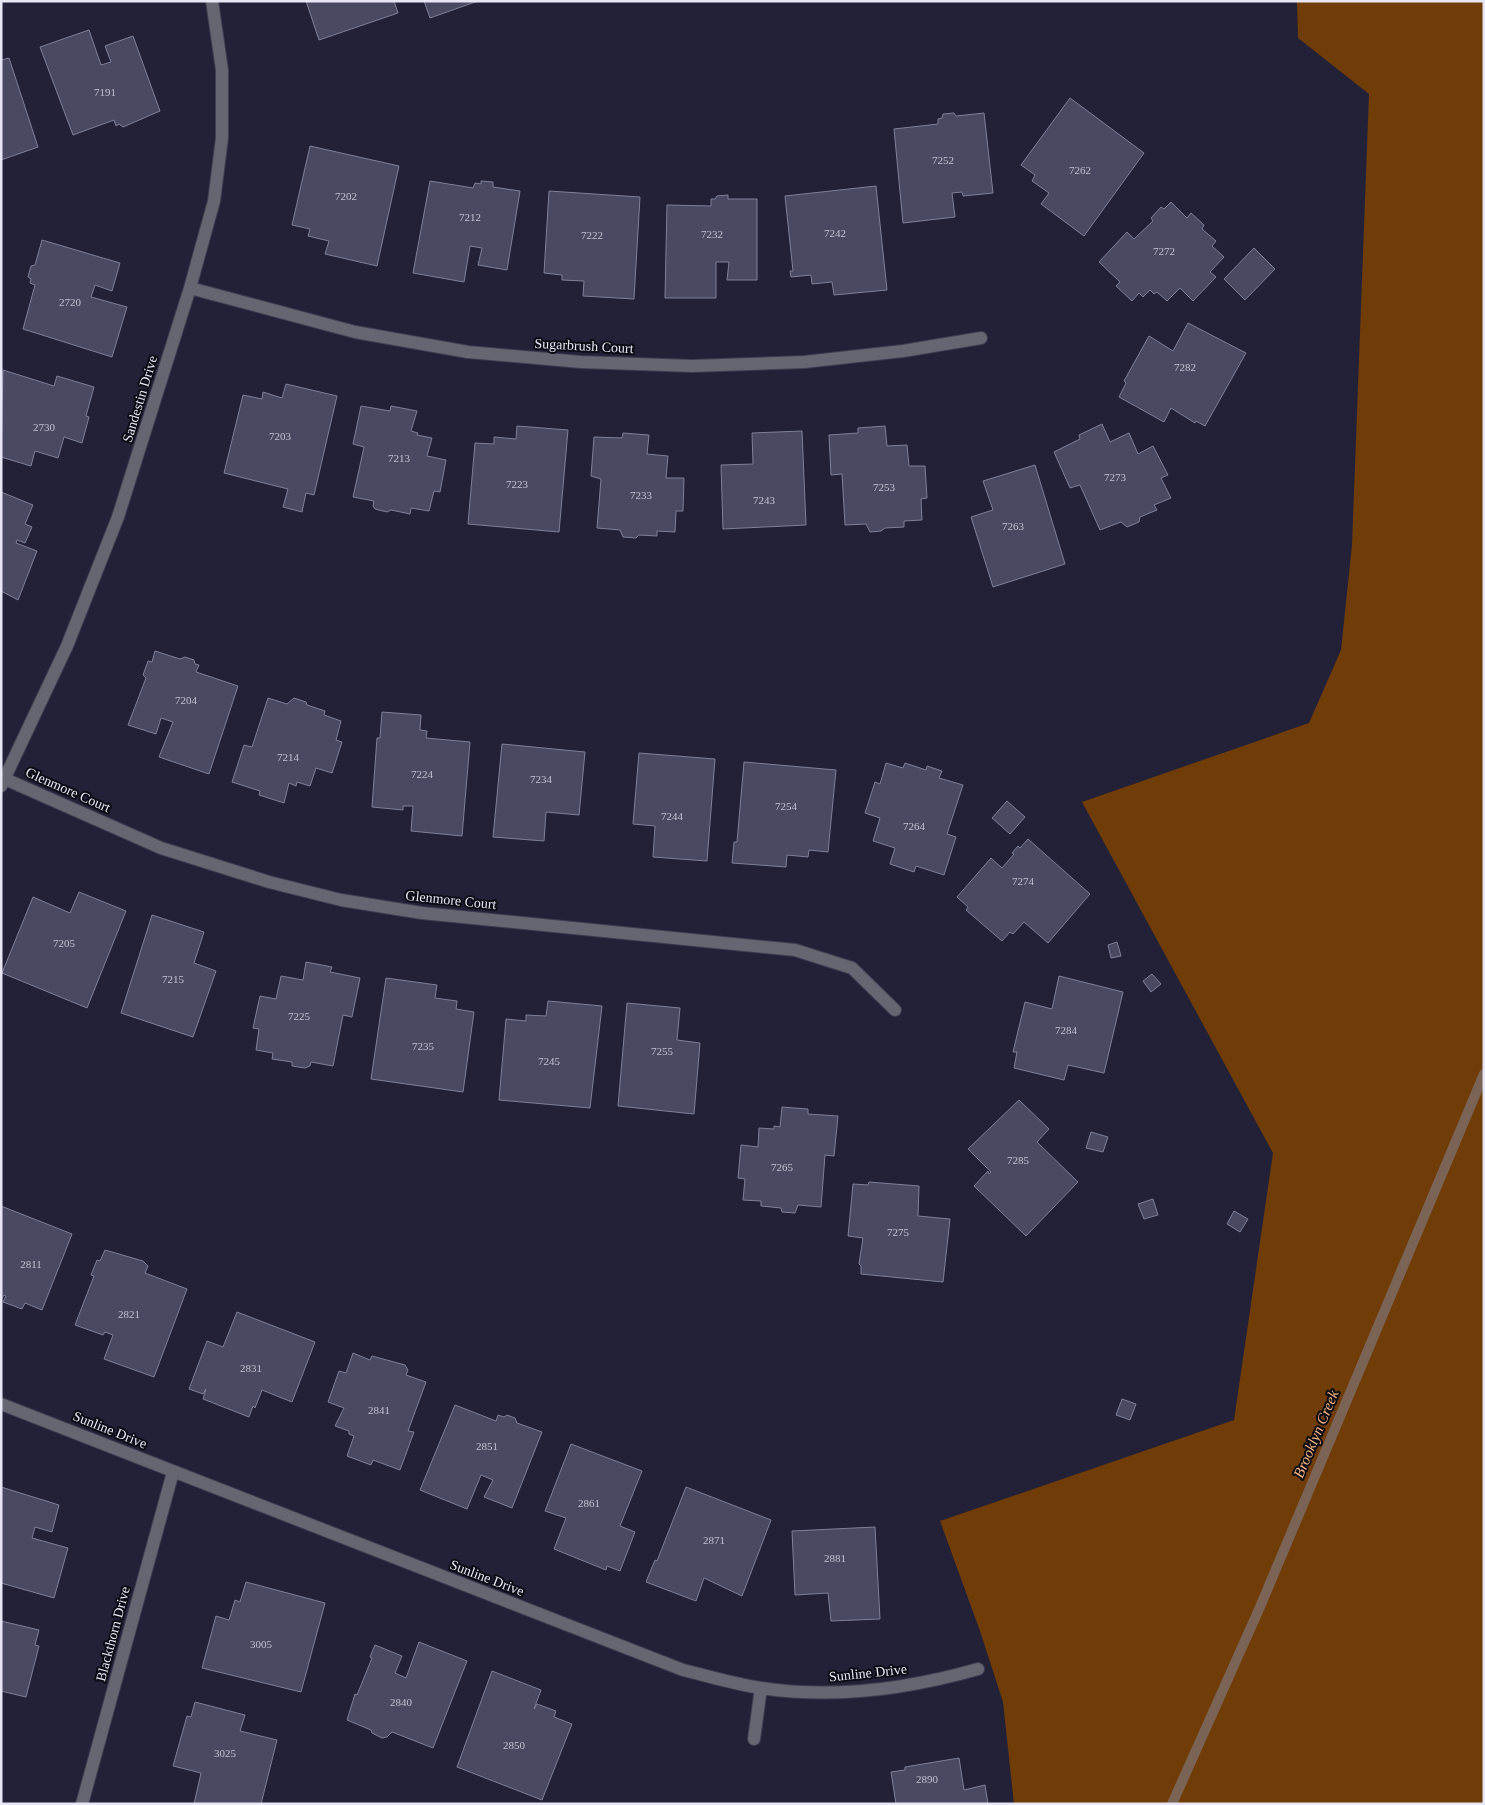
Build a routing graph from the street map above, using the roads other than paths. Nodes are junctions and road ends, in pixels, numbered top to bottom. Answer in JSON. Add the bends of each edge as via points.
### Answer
{"nodes":[{"id":1,"x":212,"y":1,"type":"edge"},
{"id":2,"x":190,"y":288,"type":"junction"},
{"id":3,"x":982,"y":338,"type":"dead end"},
{"id":4,"x":3,"y":782,"type":"edge"},
{"id":5,"x":895,"y":1010,"type":"dead end"},
{"id":6,"x":1,"y":1404,"type":"edge"},
{"id":7,"x":174,"y":1472,"type":"junction"},
{"id":8,"x":978,"y":1669,"type":"dead end"},
{"id":9,"x":761,"y":1688,"type":"junction"},
{"id":10,"x":754,"y":1739,"type":"dead end"},
{"id":11,"x":82,"y":1804,"type":"edge"}],
"edges":[{"from":1,"to":2,"type":"street","name":"Sandestin Drive","via":[[222,70],[222,138],[214,201]]},
{"from":2,"to":3,"type":"street","name":"Sugarbrush Court","via":[[355,332],[468,352],[581,362],[692,366],[804,362]]},
{"from":2,"to":4,"type":"street","name":"Sandestin Drive","via":[[118,517],[67,646]]},
{"from":4,"to":5,"type":"street","name":"Glenmore Court","via":[[161,848],[269,882],[341,900],[422,913],[795,950],[852,968]]},
{"from":6,"to":7,"type":"street","name":"Sunline Drive"},
{"from":7,"to":9,"type":"street","name":"Sunline Drive","via":[[683,1670]]},
{"from":7,"to":11,"type":"street","name":"Blackthorn Drive"},
{"from":8,"to":9,"type":"street","name":"Sunline Drive","via":[[879,1690],[820,1693]]},
{"from":9,"to":10,"type":"street"}]}
